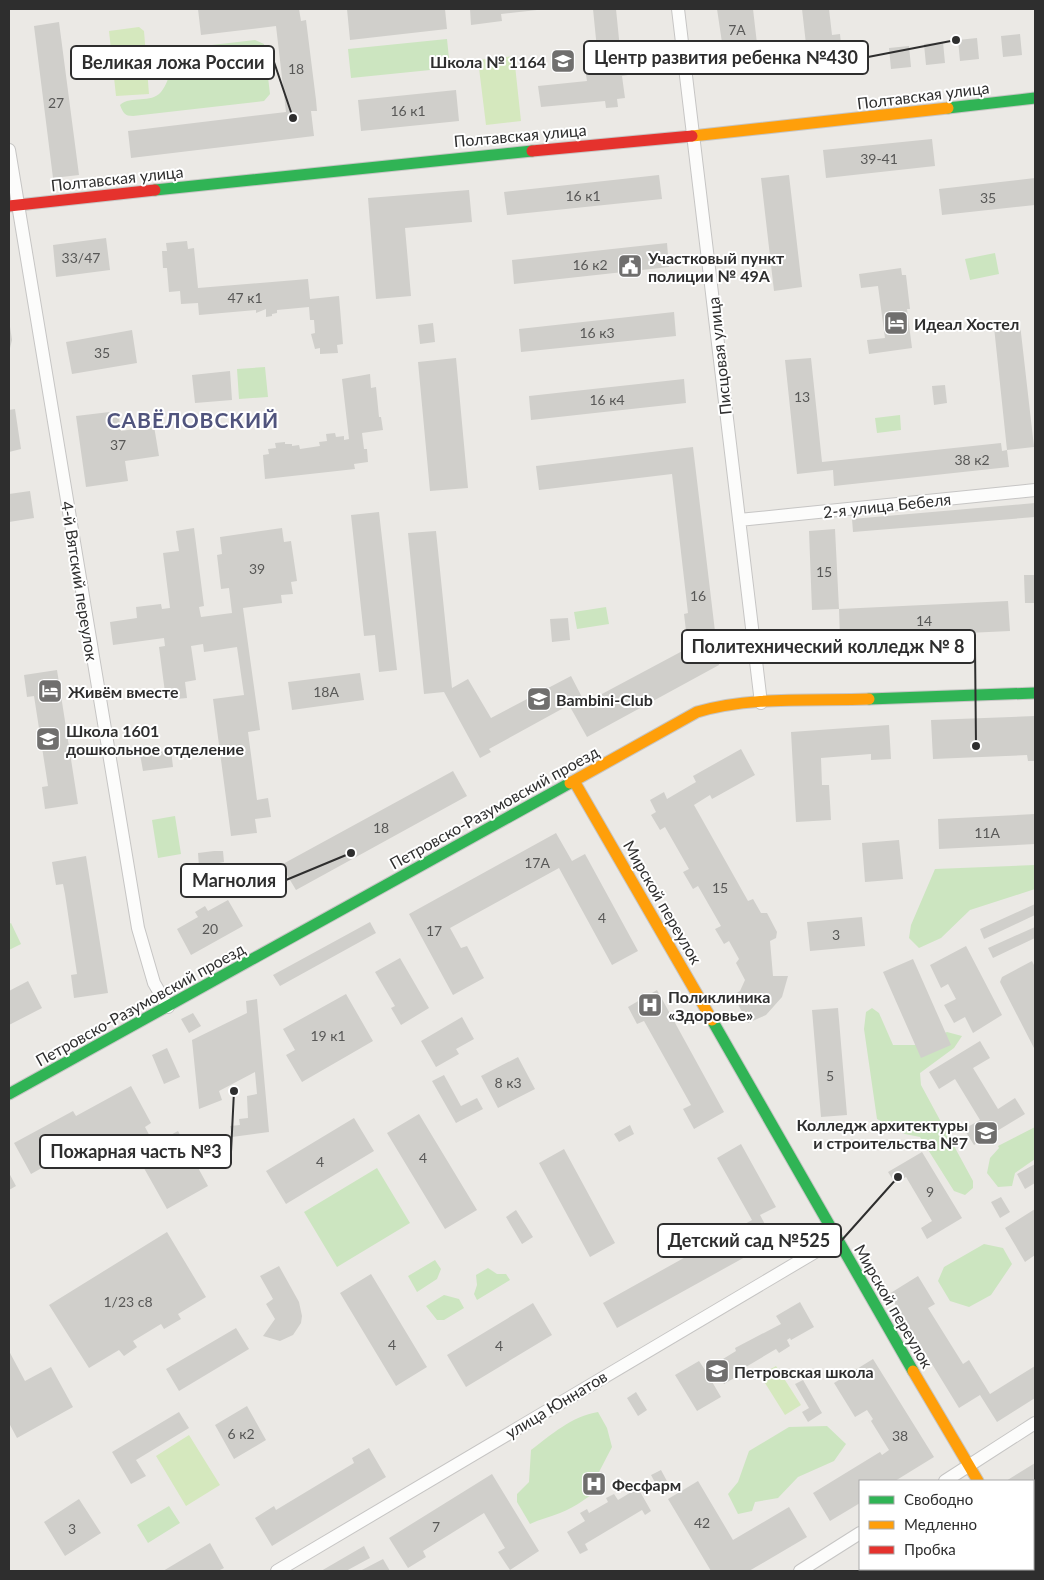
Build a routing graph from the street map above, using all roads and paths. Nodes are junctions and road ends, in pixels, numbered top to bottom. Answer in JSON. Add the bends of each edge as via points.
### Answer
{"nodes":[{"id":1,"x":678,"y":9,"type":"edge"},
{"id":2,"x":1035,"y":98,"type":"edge"},
{"id":3,"x":694,"y":136,"type":"junction"},
{"id":4,"x":9,"y":150,"type":"edge"},
{"id":5,"x":13,"y":205,"type":"edge"},
{"id":6,"x":1035,"y":490,"type":"edge"},
{"id":7,"x":739,"y":520,"type":"junction"},
{"id":8,"x":1035,"y":693,"type":"edge"},
{"id":9,"x":761,"y":703,"type":"junction"},
{"id":10,"x":574,"y":781,"type":"junction"},
{"id":11,"x":168,"y":1007,"type":"junction"},
{"id":12,"x":9,"y":1094,"type":"edge"},
{"id":13,"x":837,"y":1239,"type":"junction"},
{"id":14,"x":1035,"y":1423,"type":"edge"},
{"id":15,"x":969,"y":1467,"type":"junction"},
{"id":16,"x":948,"y":1480,"type":"edge"},
{"id":17,"x":977,"y":1480,"type":"edge"},
{"id":18,"x":859,"y":1534,"type":"edge"},
{"id":19,"x":276,"y":1571,"type":"edge"},
{"id":20,"x":800,"y":1571,"type":"edge"}],
"edges":[{"from":1,"to":3,"type":"street","name":"Писцовая улица"},
{"from":2,"to":3,"type":"street","name":"Полтавская улица"},
{"from":3,"to":5,"type":"street","name":"Полтавская улица"},
{"from":3,"to":7,"type":"street","name":"Писцовая улица"},
{"from":4,"to":5,"type":"street","name":"4-й Вятский переулок"},
{"from":5,"to":11,"type":"street","name":"4-й Вятский переулок","via":[[138,928],[154,983]]},
{"from":6,"to":7,"type":"street","name":"2-я улица Бебеля"},
{"from":7,"to":9,"type":"street","name":"Писцовая улица"},
{"from":8,"to":9,"type":"street","name":"Петровско-Разумовский проезд"},
{"from":9,"to":10,"type":"street","name":"Петровско-Разумовский проезд","via":[[717,706],[697,712]]},
{"from":10,"to":11,"type":"street","name":"Петровско-Разумовский проезд"},
{"from":10,"to":13,"type":"street","name":"Мирской переулок"},
{"from":11,"to":12,"type":"street","name":"Петровско-Разумовский проезд"},
{"from":13,"to":15,"type":"street","name":"Мирской переулок"},
{"from":13,"to":19,"type":"street","name":"улица Юннатов"},
{"from":14,"to":15,"type":"street"},
{"from":15,"to":16,"type":"street"},
{"from":15,"to":17,"type":"street","name":"Мирской переулок"},
{"from":18,"to":20,"type":"street"}]}
